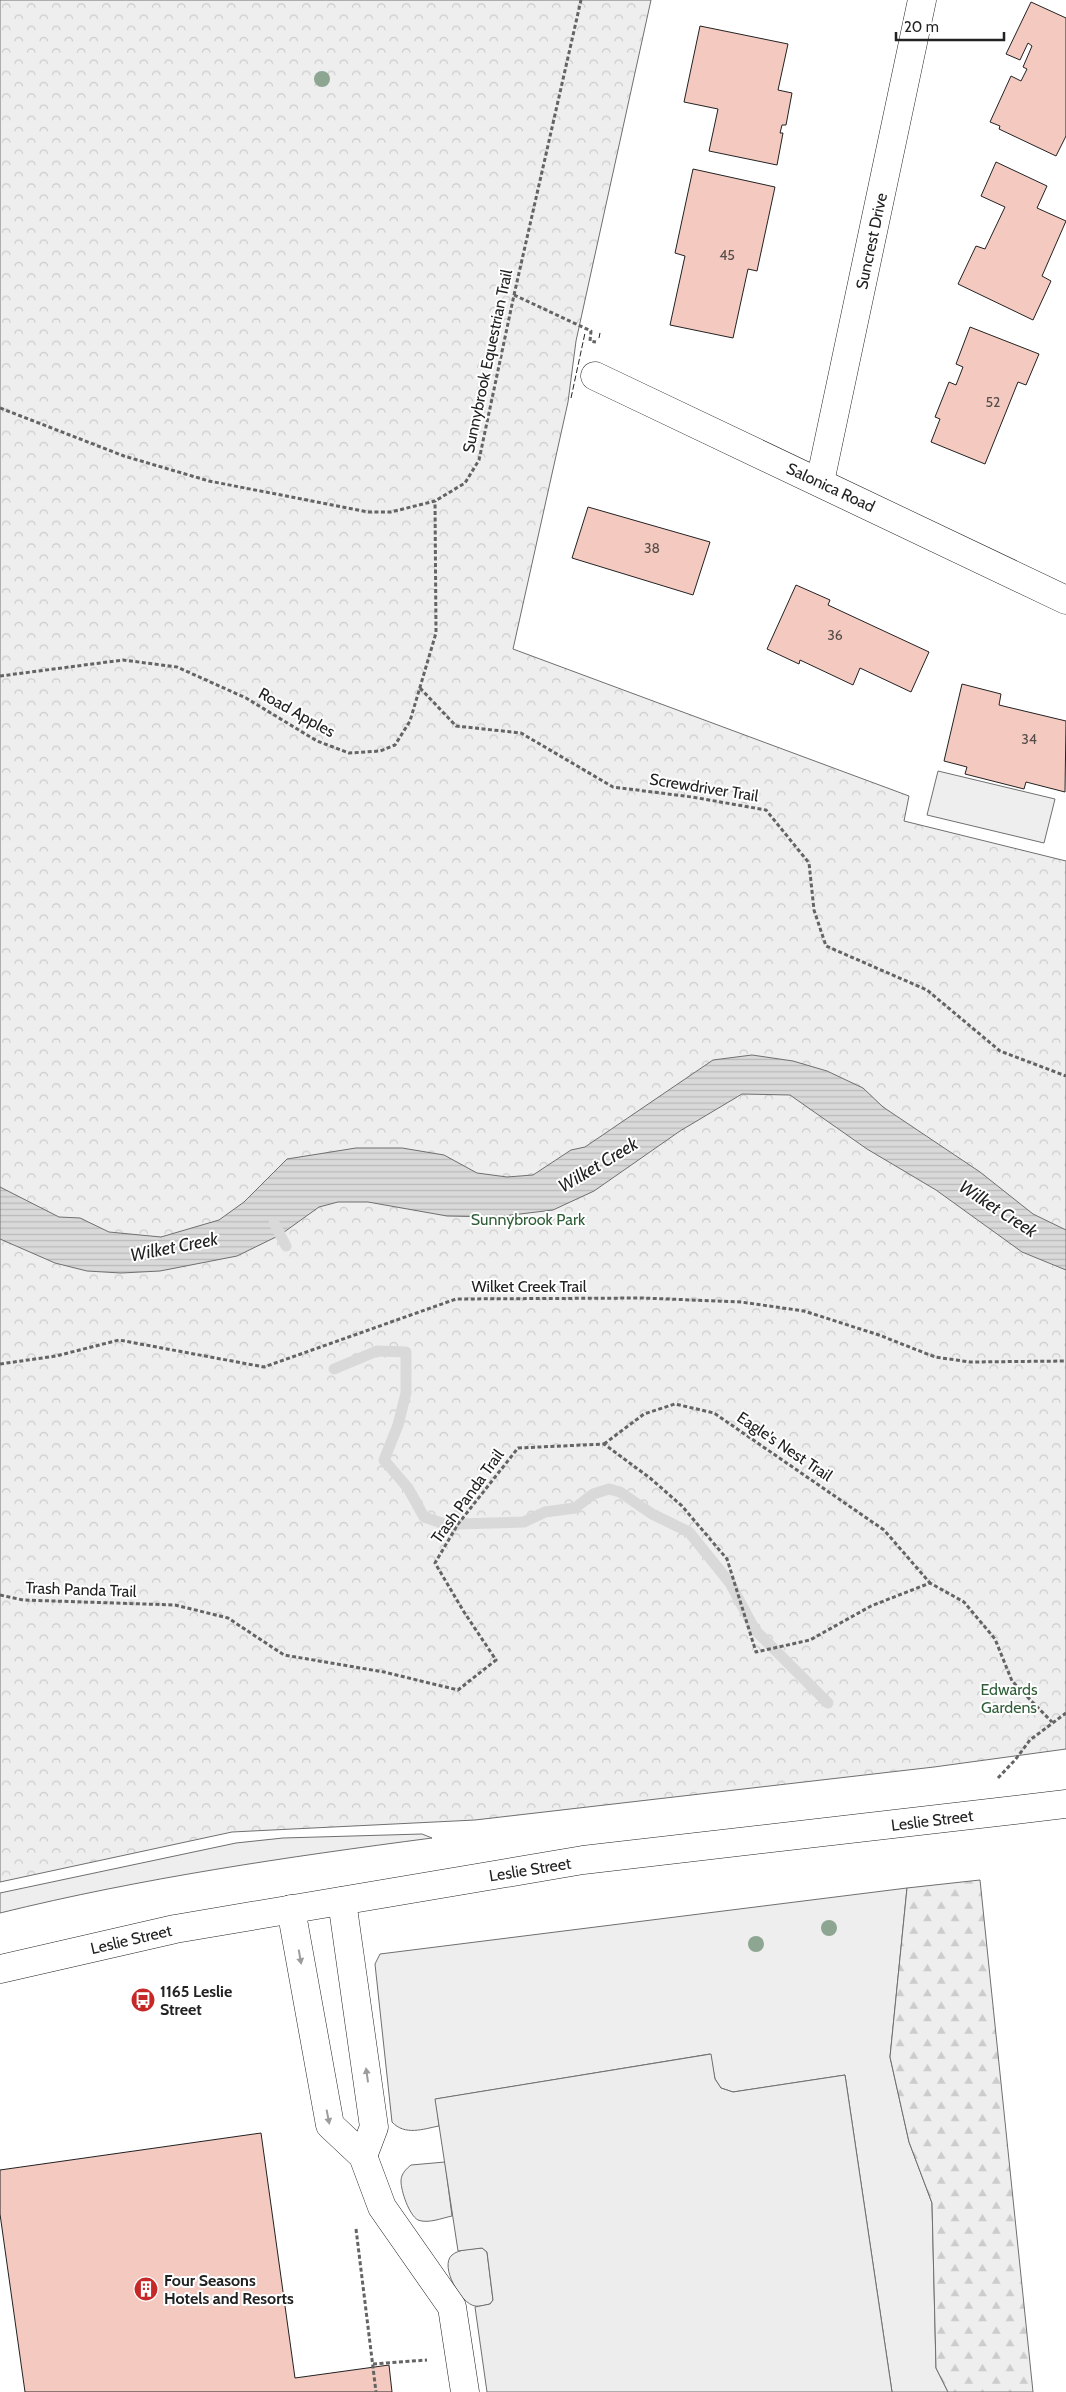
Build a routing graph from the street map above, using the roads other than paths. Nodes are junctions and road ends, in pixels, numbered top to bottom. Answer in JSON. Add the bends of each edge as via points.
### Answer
{"nodes":[{"id":1,"x":922,"y":0,"type":"edge"},
{"id":2,"x":594,"y":376,"type":"dead end"},
{"id":3,"x":820,"y":482,"type":"junction"},
{"id":4,"x":1066,"y":600,"type":"edge"},
{"id":5,"x":1066,"y":1804,"type":"edge"},
{"id":6,"x":342,"y":1900,"type":"junction"},
{"id":7,"x":292,"y":1909,"type":"junction"},
{"id":8,"x":0,"y":1969,"type":"edge"},
{"id":9,"x":363,"y":2156,"type":"junction"},
{"id":10,"x":465,"y":2392,"type":"edge"}],
"edges":[{"from":1,"to":3,"type":"main road","name":"Suncrest Drive"},
{"from":2,"to":3,"type":"main road","name":"Salonica Road"},
{"from":3,"to":4,"type":"main road","name":"Salonica Road"},
{"from":5,"to":6,"type":"main road","name":"Leslie Street","via":[[584,1860]]},
{"from":6,"to":7,"type":"main road","name":"Leslie Street"},
{"from":9,"to":6,"type":"main road","one_way":true,"via":[[374,2127]]},
{"from":7,"to":8,"type":"main road","name":"Leslie Street","via":[[175,1929]]},
{"from":7,"to":9,"type":"main road","one_way":true,"via":[[330,2125]]},
{"from":9,"to":10,"type":"main road","via":[[382,2207],[452,2307]]}]}
